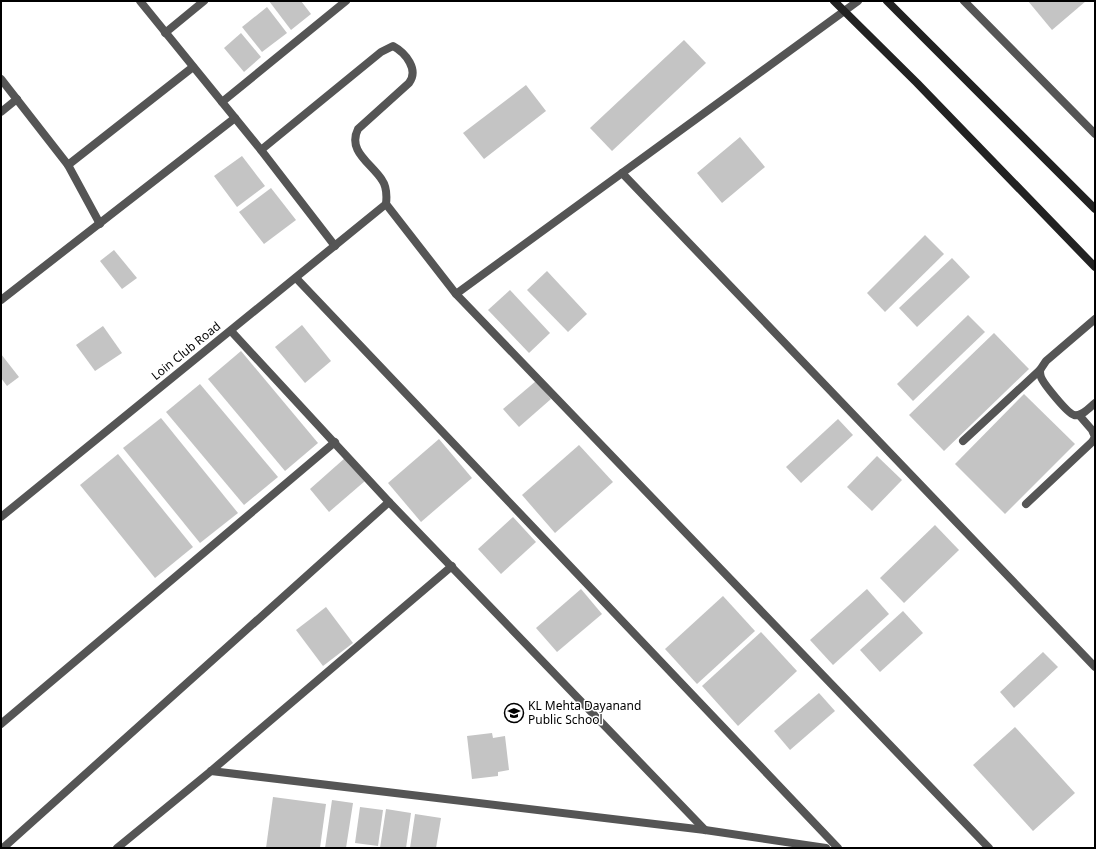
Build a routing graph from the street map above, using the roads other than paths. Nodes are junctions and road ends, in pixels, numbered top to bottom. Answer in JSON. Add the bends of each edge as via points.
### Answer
{"nodes":[{"id":1,"x":140,"y":1,"type":"edge"},
{"id":2,"x":204,"y":1,"type":"edge"},
{"id":3,"x":346,"y":1,"type":"edge"},
{"id":4,"x":834,"y":1,"type":"edge"},
{"id":5,"x":858,"y":1,"type":"edge"},
{"id":6,"x":887,"y":1,"type":"edge"},
{"id":7,"x":964,"y":1,"type":"edge"},
{"id":8,"x":844,"y":11,"type":"junction"},
{"id":9,"x":165,"y":33,"type":"junction"},
{"id":10,"x":193,"y":67,"type":"junction"},
{"id":11,"x":1,"y":79,"type":"edge"},
{"id":12,"x":17,"y":99,"type":"junction"},
{"id":13,"x":222,"y":102,"type":"junction"},
{"id":14,"x":1,"y":112,"type":"edge"},
{"id":15,"x":235,"y":118,"type":"junction"},
{"id":16,"x":1095,"y":134,"type":"edge"},
{"id":17,"x":261,"y":150,"type":"junction"},
{"id":18,"x":68,"y":165,"type":"junction"},
{"id":19,"x":622,"y":173,"type":"junction"},
{"id":20,"x":386,"y":204,"type":"junction"},
{"id":21,"x":1095,"y":209,"type":"edge"},
{"id":22,"x":100,"y":224,"type":"junction"},
{"id":23,"x":335,"y":246,"type":"junction"},
{"id":24,"x":1095,"y":267,"type":"edge"},
{"id":25,"x":296,"y":278,"type":"junction"},
{"id":26,"x":456,"y":294,"type":"junction"},
{"id":27,"x":1,"y":300,"type":"edge"},
{"id":28,"x":1095,"y":319,"type":"edge"},
{"id":29,"x":231,"y":330,"type":"junction"},
{"id":30,"x":1040,"y":370,"type":"junction"},
{"id":31,"x":1095,"y":403,"type":"edge"},
{"id":32,"x":1079,"y":414,"type":"junction"},
{"id":33,"x":963,"y":441,"type":"dead end"},
{"id":34,"x":335,"y":442,"type":"junction"},
{"id":35,"x":389,"y":502,"type":"junction"},
{"id":36,"x":1026,"y":504,"type":"dead end"},
{"id":37,"x":1,"y":517,"type":"edge"},
{"id":38,"x":452,"y":566,"type":"junction"},
{"id":39,"x":1095,"y":667,"type":"edge"},
{"id":40,"x":1,"y":724,"type":"edge"},
{"id":41,"x":211,"y":772,"type":"junction"},
{"id":42,"x":705,"y":830,"type":"junction"},
{"id":43,"x":3,"y":848,"type":"edge"},
{"id":44,"x":117,"y":848,"type":"edge"},
{"id":45,"x":826,"y":848,"type":"edge"},
{"id":46,"x":838,"y":848,"type":"edge"},
{"id":47,"x":989,"y":848,"type":"edge"}],
"edges":[{"from":1,"to":9,"type":"street"},
{"from":2,"to":9,"type":"street"},
{"from":3,"to":13,"type":"street"},
{"from":4,"to":8,"type":"street"},
{"from":5,"to":8,"type":"street"},
{"from":6,"to":21,"type":"street"},
{"from":7,"to":16,"type":"street"},
{"from":8,"to":19,"type":"street"},
{"from":8,"to":24,"type":"street","via":[[918,83]]},
{"from":9,"to":10,"type":"street"},
{"from":10,"to":13,"type":"street"},
{"from":10,"to":18,"type":"street"},
{"from":11,"to":12,"type":"street"},
{"from":12,"to":14,"type":"street"},
{"from":12,"to":18,"type":"street"},
{"from":13,"to":15,"type":"street"},
{"from":15,"to":17,"type":"street"},
{"from":15,"to":22,"type":"street"},
{"from":17,"to":20,"type":"street","via":[[381,52],[393,46],[411,64],[412,78],[358,129],[354,136],[359,152],[385,186]]},
{"from":17,"to":23,"type":"street"},
{"from":18,"to":22,"type":"street"},
{"from":19,"to":26,"type":"street"},
{"from":19,"to":39,"type":"street"},
{"from":20,"to":23,"type":"street","name":"Loin Club Road"},
{"from":20,"to":26,"type":"street"},
{"from":22,"to":27,"type":"street"},
{"from":23,"to":25,"type":"street","name":"Loin Club Road"},
{"from":25,"to":29,"type":"street","name":"Loin Club Road"},
{"from":25,"to":46,"type":"street"},
{"from":26,"to":47,"type":"street"},
{"from":28,"to":30,"type":"street","via":[[1046,361]]},
{"from":29,"to":34,"type":"street"},
{"from":29,"to":37,"type":"street","name":"Loin Club Road"},
{"from":30,"to":32,"type":"street","via":[[1047,387],[1069,412]]},
{"from":30,"to":33,"type":"street"},
{"from":31,"to":32,"type":"street"},
{"from":32,"to":36,"type":"street","via":[[1092,430],[1092,442]]},
{"from":34,"to":35,"type":"street"},
{"from":34,"to":40,"type":"street"},
{"from":35,"to":38,"type":"street"},
{"from":35,"to":43,"type":"street"},
{"from":38,"to":41,"type":"street"},
{"from":38,"to":42,"type":"street"},
{"from":41,"to":42,"type":"street"},
{"from":41,"to":44,"type":"street"},
{"from":42,"to":45,"type":"street"}]}
